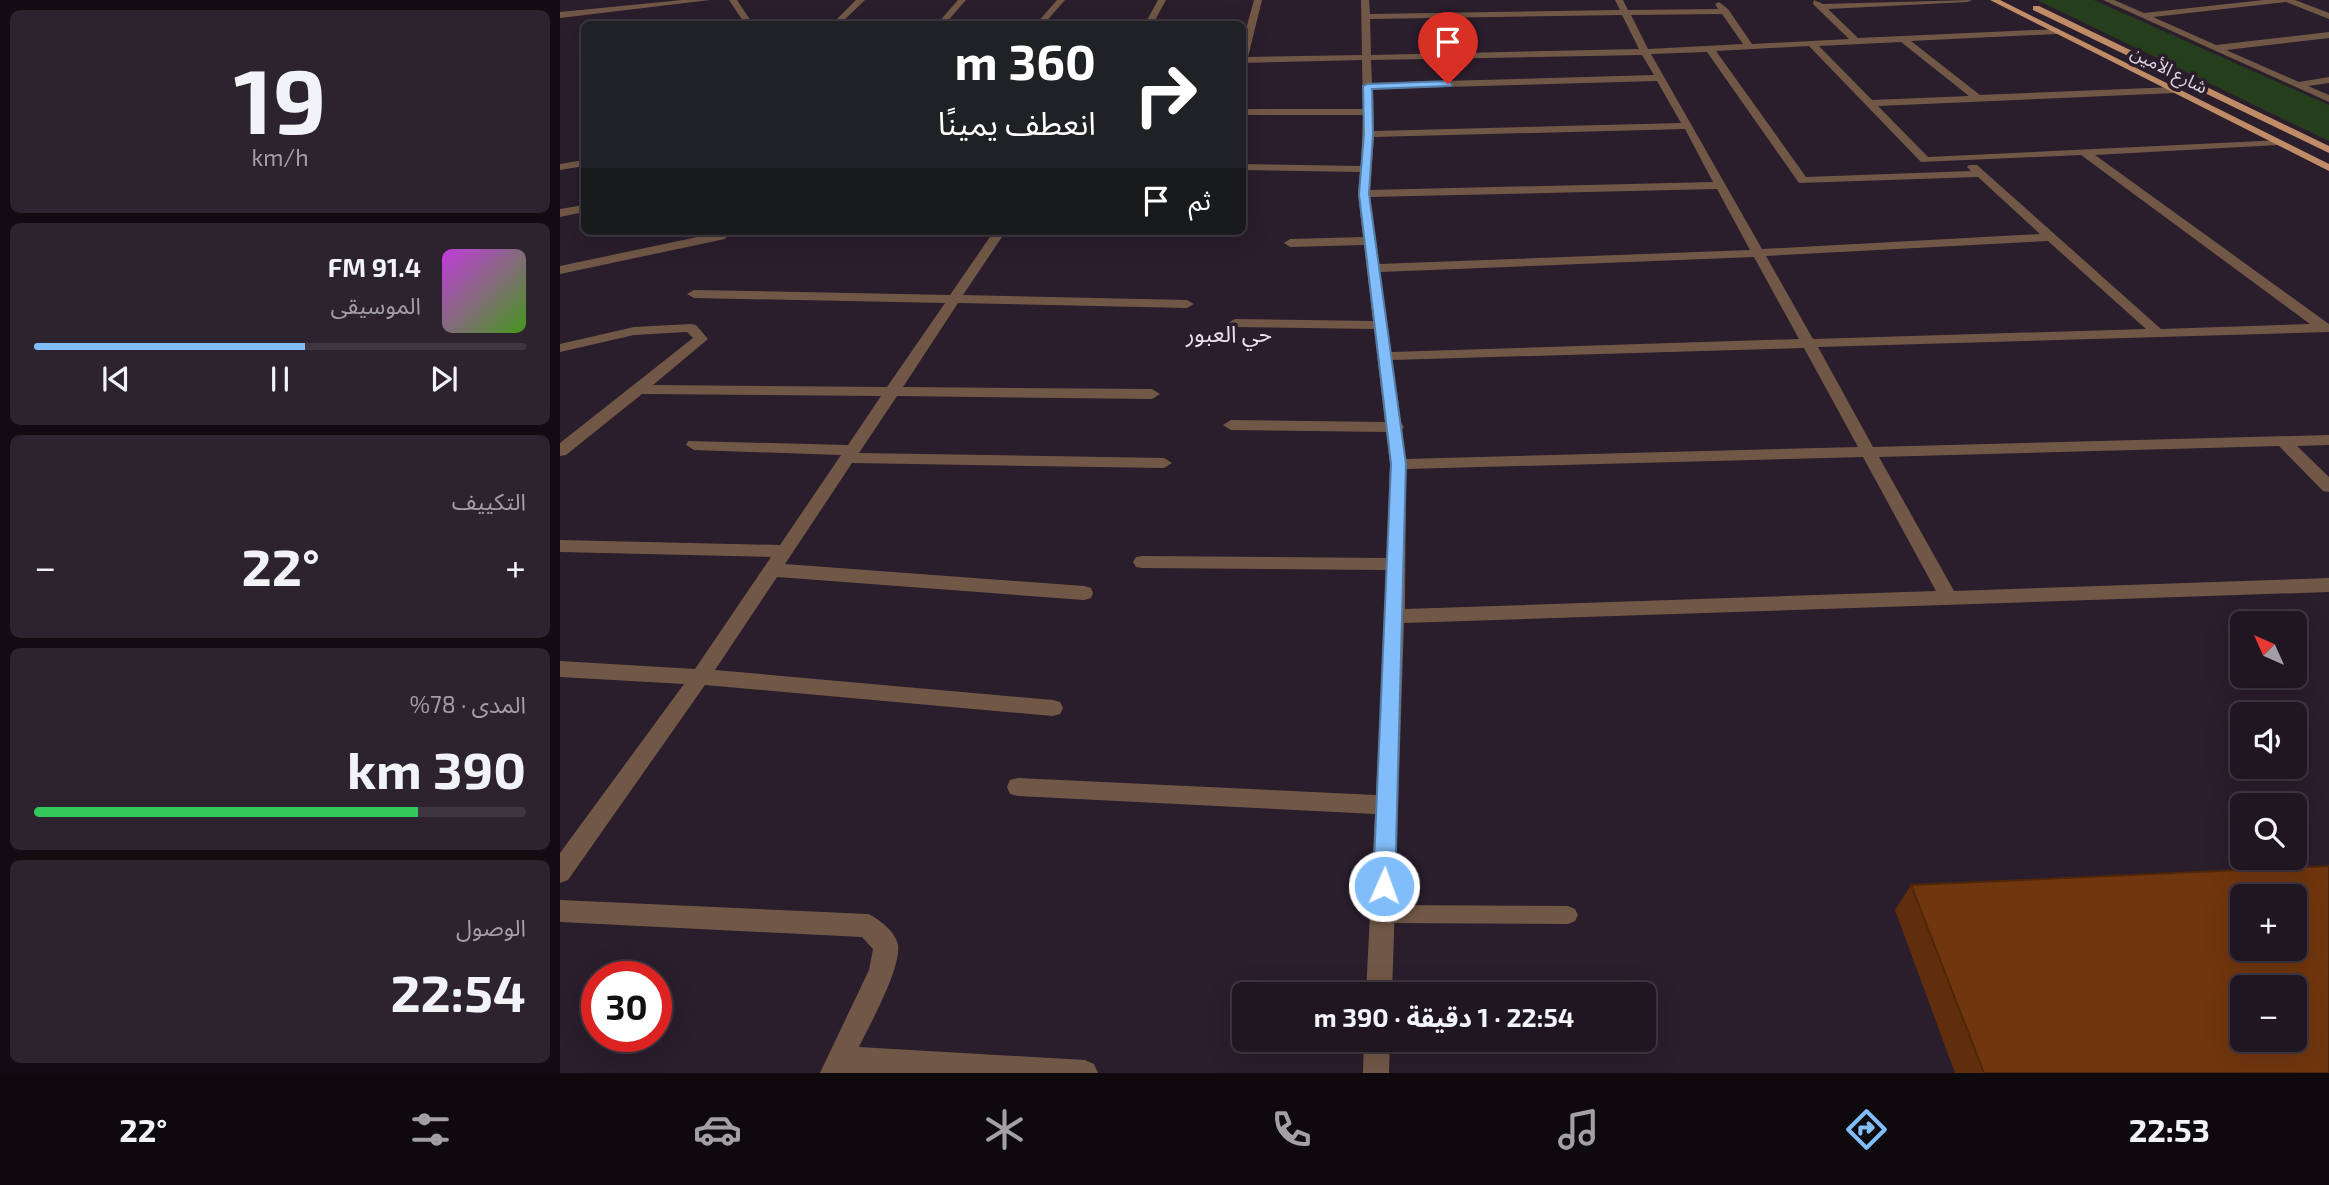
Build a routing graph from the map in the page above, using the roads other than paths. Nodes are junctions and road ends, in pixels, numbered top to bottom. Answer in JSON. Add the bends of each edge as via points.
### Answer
{"nodes":[{"id":1,"x":706,"y":0,"type":"edge"},
{"id":2,"x":733,"y":0,"type":"edge"},
{"id":3,"x":861,"y":0,"type":"edge"},
{"id":4,"x":962,"y":0,"type":"edge"},
{"id":5,"x":1061,"y":0,"type":"edge"},
{"id":6,"x":1162,"y":0,"type":"edge"},
{"id":7,"x":1258,"y":0,"type":"edge"},
{"id":8,"x":1717,"y":0,"type":"edge"},
{"id":9,"x":1968,"y":0,"type":"edge"},
{"id":10,"x":1994,"y":0,"type":"edge"},
{"id":11,"x":2018,"y":0,"type":"edge"},
{"id":12,"x":2107,"y":0,"type":"edge"},
{"id":13,"x":2287,"y":0,"type":"edge"},
{"id":14,"x":665,"y":2,"type":"edge"},
{"id":15,"x":1818,"y":4,"type":"edge"},
{"id":16,"x":1622,"y":6,"type":"edge"},
{"id":17,"x":1365,"y":8,"type":"edge"},
{"id":18,"x":1725,"y":11,"type":"junction"},
{"id":19,"x":560,"y":15,"type":"edge"},
{"id":20,"x":2142,"y":16,"type":"junction"},
{"id":21,"x":2329,"y":16,"type":"edge"},
{"id":22,"x":747,"y":21,"type":"edge"},
{"id":23,"x":839,"y":21,"type":"edge"},
{"id":24,"x":944,"y":21,"type":"edge"},
{"id":25,"x":1043,"y":21,"type":"edge"},
{"id":26,"x":1151,"y":21,"type":"edge"},
{"id":27,"x":2056,"y":31,"type":"junction"},
{"id":28,"x":2329,"y":35,"type":"edge"},
{"id":29,"x":1903,"y":39,"type":"junction"},
{"id":30,"x":1856,"y":41,"type":"junction"},
{"id":31,"x":1811,"y":44,"type":"junction"},
{"id":32,"x":1750,"y":47,"type":"junction"},
{"id":33,"x":1246,"y":48,"type":"edge"},
{"id":34,"x":2215,"y":48,"type":"junction"},
{"id":35,"x":1710,"y":49,"type":"junction"},
{"id":36,"x":1644,"y":52,"type":"junction"},
{"id":37,"x":1366,"y":58,"type":"junction"},
{"id":38,"x":1246,"y":60,"type":"edge"},
{"id":39,"x":1662,"y":78,"type":"junction"},
{"id":40,"x":2329,"y":80,"type":"edge"},
{"id":41,"x":2297,"y":85,"type":"junction"},
{"id":42,"x":1367,"y":86,"type":"junction"},
{"id":43,"x":2175,"y":90,"type":"junction"},
{"id":44,"x":1979,"y":99,"type":"junction"},
{"id":45,"x":2329,"y":99,"type":"edge"},
{"id":46,"x":1870,"y":103,"type":"junction"},
{"id":47,"x":1246,"y":112,"type":"edge"},
{"id":48,"x":1367,"y":112,"type":"junction"},
{"id":49,"x":1688,"y":126,"type":"junction"},
{"id":50,"x":1369,"y":134,"type":"junction"},
{"id":51,"x":2278,"y":142,"type":"junction"},
{"id":52,"x":2329,"y":150,"type":"edge"},
{"id":53,"x":2084,"y":152,"type":"junction"},
{"id":54,"x":1962,"y":158,"type":"junction"},
{"id":55,"x":581,"y":164,"type":"edge"},
{"id":56,"x":560,"y":167,"type":"edge"},
{"id":57,"x":1246,"y":167,"type":"edge"},
{"id":58,"x":2329,"y":168,"type":"edge"},
{"id":59,"x":1366,"y":169,"type":"junction"},
{"id":60,"x":1981,"y":174,"type":"junction"},
{"id":61,"x":1721,"y":185,"type":"junction"},
{"id":62,"x":1364,"y":194,"type":"junction"},
{"id":63,"x":581,"y":210,"type":"edge"},
{"id":64,"x":560,"y":213,"type":"edge"},
{"id":65,"x":997,"y":235,"type":"edge"},
{"id":66,"x":721,"y":236,"type":"dead end"},
{"id":67,"x":2051,"y":237,"type":"junction"},
{"id":68,"x":1371,"y":241,"type":"junction"},
{"id":69,"x":1290,"y":243,"type":"dead end"},
{"id":70,"x":1758,"y":253,"type":"junction"},
{"id":71,"x":1375,"y":268,"type":"junction"},
{"id":72,"x":560,"y":270,"type":"edge"},
{"id":73,"x":694,"y":294,"type":"dead end"},
{"id":74,"x":955,"y":298,"type":"junction"},
{"id":75,"x":1187,"y":304,"type":"dead end"},
{"id":76,"x":1235,"y":323,"type":"dead end"},
{"id":77,"x":1382,"y":325,"type":"junction"},
{"id":78,"x":2327,"y":329,"type":"edge"},
{"id":79,"x":2159,"y":334,"type":"junction"},
{"id":80,"x":1808,"y":343,"type":"junction"},
{"id":81,"x":560,"y":348,"type":"edge"},
{"id":82,"x":1386,"y":356,"type":"junction"},
{"id":83,"x":636,"y":389,"type":"junction"},
{"id":84,"x":892,"y":392,"type":"junction"},
{"id":85,"x":1152,"y":394,"type":"dead end"},
{"id":86,"x":1231,"y":425,"type":"dead end"},
{"id":87,"x":1396,"y":427,"type":"junction"},
{"id":88,"x":2329,"y":440,"type":"edge"},
{"id":89,"x":2283,"y":441,"type":"junction"},
{"id":90,"x":694,"y":445,"type":"dead end"},
{"id":91,"x":560,"y":451,"type":"edge"},
{"id":92,"x":1868,"y":452,"type":"junction"},
{"id":93,"x":850,"y":454,"type":"junction"},
{"id":94,"x":1164,"y":463,"type":"dead end"},
{"id":95,"x":1398,"y":464,"type":"junction"},
{"id":96,"x":2329,"y":488,"type":"edge"},
{"id":97,"x":560,"y":546,"type":"edge"},
{"id":98,"x":785,"y":551,"type":"junction"},
{"id":99,"x":1142,"y":562,"type":"dead end"},
{"id":100,"x":1396,"y":564,"type":"junction"},
{"id":101,"x":772,"y":570,"type":"junction"},
{"id":102,"x":2329,"y":585,"type":"edge"},
{"id":103,"x":1084,"y":593,"type":"dead end"},
{"id":104,"x":1949,"y":598,"type":"junction"},
{"id":105,"x":1395,"y":617,"type":"junction"},
{"id":106,"x":560,"y":668,"type":"edge"},
{"id":107,"x":700,"y":677,"type":"junction"},
{"id":108,"x":1053,"y":708,"type":"dead end"},
{"id":109,"x":1018,"y":787,"type":"dead end"},
{"id":110,"x":1387,"y":805,"type":"junction"},
{"id":111,"x":560,"y":872,"type":"edge"},
{"id":112,"x":560,"y":911,"type":"edge"},
{"id":113,"x":1383,"y":914,"type":"junction"},
{"id":114,"x":1568,"y":915,"type":"dead end"},
{"id":115,"x":1380,"y":982,"type":"edge"},
{"id":116,"x":1377,"y":1052,"type":"edge"},
{"id":117,"x":836,"y":1066,"type":"edge"},
{"id":118,"x":1085,"y":1073,"type":"edge"},
{"id":119,"x":1376,"y":1073,"type":"edge"}],
"edges":[{"from":1,"to":14,"type":"street"},
{"from":2,"to":22,"type":"street"},
{"from":3,"to":23,"type":"street"},
{"from":4,"to":24,"type":"street"},
{"from":5,"to":25,"type":"street"},
{"from":6,"to":26,"type":"street"},
{"from":7,"to":33,"type":"street"},
{"from":8,"to":18,"type":"street"},
{"from":9,"to":15,"type":"street"},
{"from":10,"to":27,"type":"main road","name":"شارع الأمين"},
{"from":11,"to":52,"type":"main road","name":"شارع الأمين"},
{"from":12,"to":20,"type":"street"},
{"from":13,"to":20,"type":"street"},
{"from":13,"to":21,"type":"street"},
{"from":14,"to":19,"type":"street","via":[[626,12]]},
{"from":15,"to":30,"type":"street"},
{"from":16,"to":17,"type":"street"},
{"from":16,"to":18,"type":"street"},
{"from":16,"to":36,"type":"street"},
{"from":17,"to":37,"type":"street"},
{"from":18,"to":32,"type":"street"},
{"from":20,"to":34,"type":"street"},
{"from":27,"to":29,"type":"street"},
{"from":27,"to":43,"type":"main road","name":"شارع الأمين"},
{"from":28,"to":34,"type":"street"},
{"from":29,"to":30,"type":"street"},
{"from":29,"to":44,"type":"street"},
{"from":30,"to":31,"type":"street"},
{"from":31,"to":32,"type":"street"},
{"from":31,"to":46,"type":"street"},
{"from":32,"to":35,"type":"street"},
{"from":34,"to":41,"type":"street"},
{"from":35,"to":36,"type":"street"},
{"from":35,"to":60,"type":"street","via":[[1803,181]]},
{"from":36,"to":37,"type":"street"},
{"from":36,"to":39,"type":"street"},
{"from":37,"to":38,"type":"street"},
{"from":37,"to":42,"type":"street"},
{"from":39,"to":42,"type":"street"},
{"from":39,"to":49,"type":"street"},
{"from":40,"to":41,"type":"street"},
{"from":41,"to":45,"type":"street"},
{"from":42,"to":48,"type":"street"},
{"from":43,"to":44,"type":"street"},
{"from":43,"to":51,"type":"main road","name":"شارع الأمين"},
{"from":44,"to":46,"type":"street"},
{"from":46,"to":54,"type":"street","via":[[1925,160]]},
{"from":47,"to":48,"type":"street"},
{"from":48,"to":50,"type":"street"},
{"from":49,"to":50,"type":"street"},
{"from":49,"to":61,"type":"street"},
{"from":50,"to":59,"type":"street"},
{"from":51,"to":53,"type":"street"},
{"from":51,"to":58,"type":"main road","name":"شارع الأمين"},
{"from":53,"to":54,"type":"street"},
{"from":53,"to":78,"type":"street"},
{"from":54,"to":60,"type":"street"},
{"from":55,"to":56,"type":"street"},
{"from":57,"to":59,"type":"street"},
{"from":59,"to":62,"type":"street"},
{"from":60,"to":67,"type":"street"},
{"from":61,"to":62,"type":"street"},
{"from":61,"to":70,"type":"street"},
{"from":62,"to":68,"type":"street"},
{"from":63,"to":64,"type":"street"},
{"from":65,"to":74,"type":"street"},
{"from":66,"to":72,"type":"street"},
{"from":67,"to":70,"type":"street"},
{"from":67,"to":79,"type":"street"},
{"from":68,"to":69,"type":"street"},
{"from":68,"to":71,"type":"street"},
{"from":70,"to":71,"type":"street"},
{"from":70,"to":80,"type":"street"},
{"from":71,"to":77,"type":"street"},
{"from":73,"to":74,"type":"street"},
{"from":74,"to":75,"type":"street"},
{"from":74,"to":84,"type":"street"},
{"from":76,"to":77,"type":"street"},
{"from":77,"to":82,"type":"street"},
{"from":78,"to":79,"type":"street"},
{"from":79,"to":80,"type":"street"},
{"from":80,"to":82,"type":"street"},
{"from":80,"to":92,"type":"street"},
{"from":81,"to":83,"type":"street","via":[[634,331],[691,328],[701,339]]},
{"from":82,"to":87,"type":"street"},
{"from":83,"to":84,"type":"street"},
{"from":83,"to":91,"type":"street"},
{"from":84,"to":85,"type":"street"},
{"from":84,"to":93,"type":"street"},
{"from":86,"to":87,"type":"street"},
{"from":87,"to":95,"type":"street"},
{"from":88,"to":89,"type":"street"},
{"from":89,"to":92,"type":"street"},
{"from":89,"to":96,"type":"street"},
{"from":90,"to":93,"type":"street"},
{"from":92,"to":95,"type":"street"},
{"from":92,"to":104,"type":"street"},
{"from":93,"to":94,"type":"street"},
{"from":93,"to":98,"type":"street"},
{"from":95,"to":100,"type":"street"},
{"from":97,"to":98,"type":"street"},
{"from":98,"to":101,"type":"street"},
{"from":99,"to":100,"type":"street"},
{"from":100,"to":105,"type":"street"},
{"from":101,"to":103,"type":"street"},
{"from":101,"to":107,"type":"street"},
{"from":102,"to":104,"type":"street"},
{"from":104,"to":105,"type":"street"},
{"from":105,"to":110,"type":"street"},
{"from":106,"to":107,"type":"street"},
{"from":107,"to":108,"type":"street"},
{"from":107,"to":111,"type":"street"},
{"from":109,"to":110,"type":"street"},
{"from":110,"to":113,"type":"street"},
{"from":112,"to":117,"type":"street","via":[[868,926],[886,946],[881,972]]},
{"from":113,"to":114,"type":"lane"},
{"from":113,"to":115,"type":"street"},
{"from":116,"to":119,"type":"street"},
{"from":117,"to":118,"type":"street"}]}
